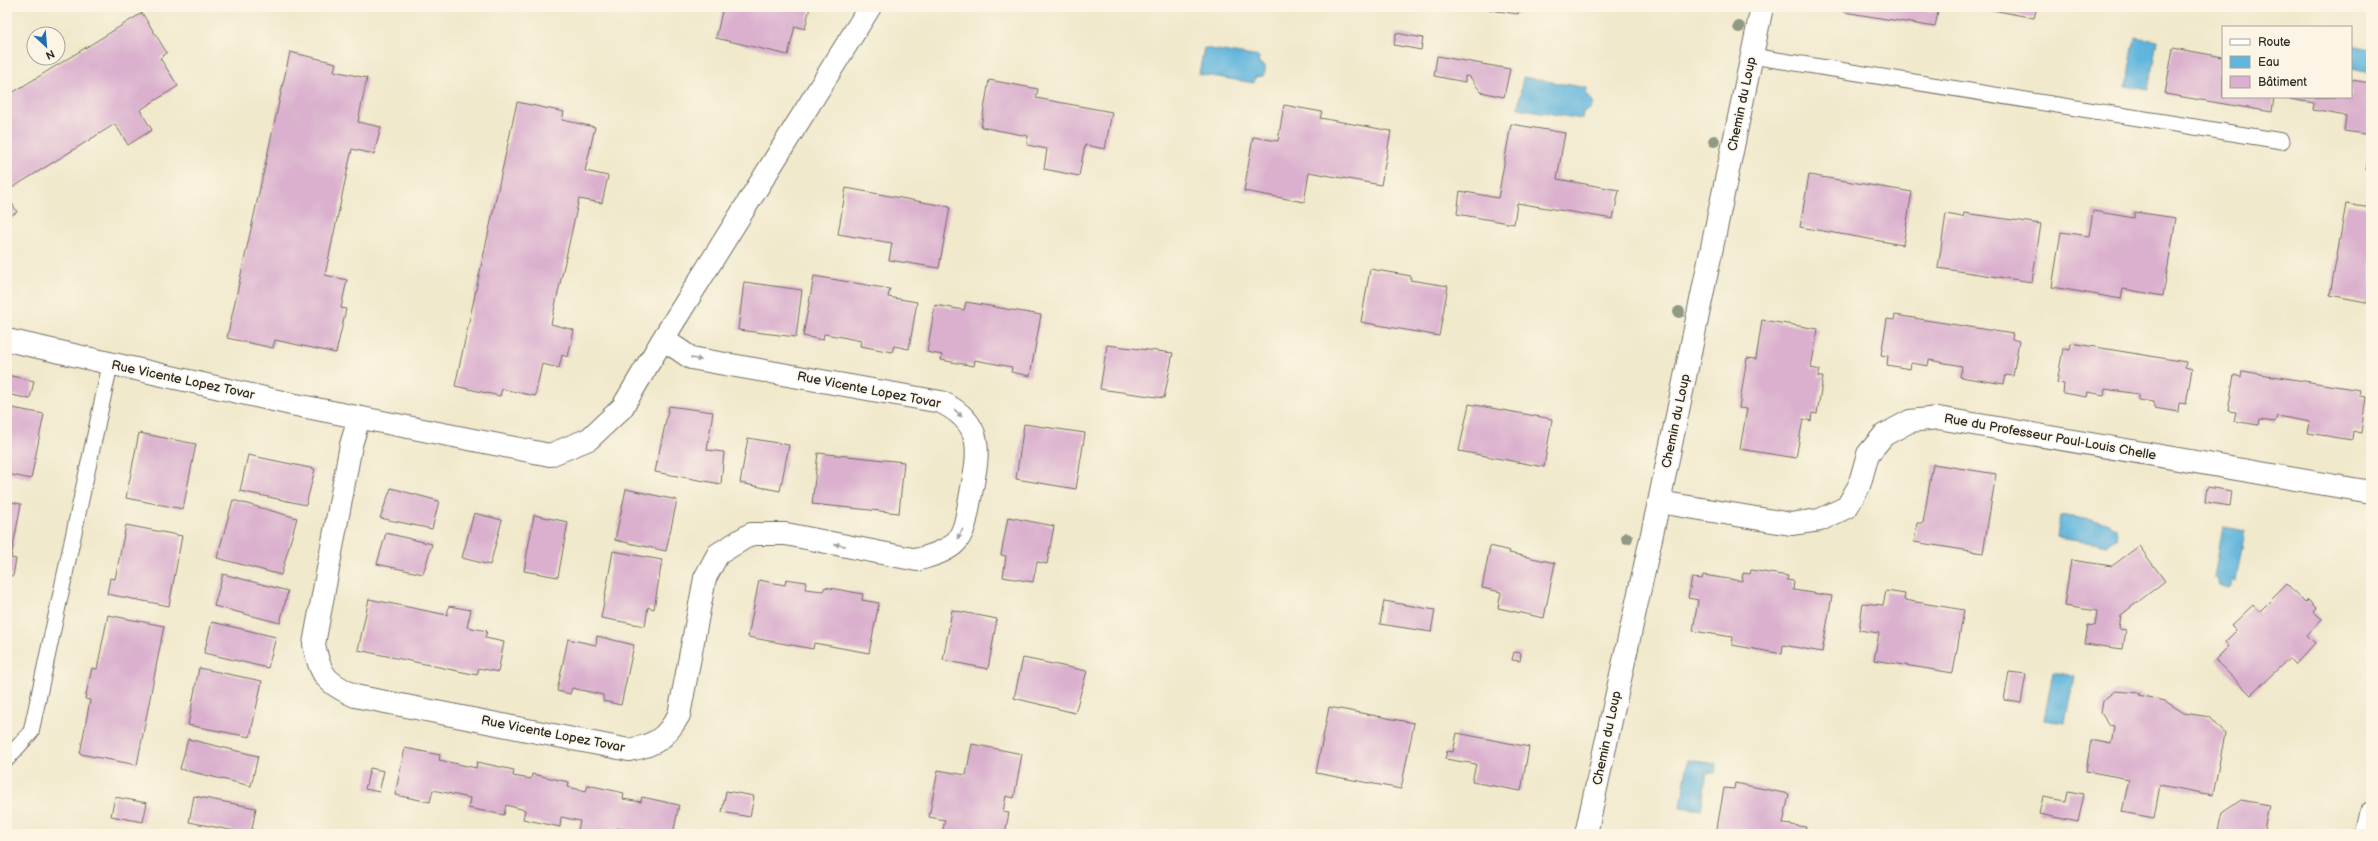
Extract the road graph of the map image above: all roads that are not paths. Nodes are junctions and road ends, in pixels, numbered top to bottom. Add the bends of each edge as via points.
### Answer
1 (870, 7) edge
2 (1762, 7) edge
3 (1752, 56) junction
4 (2282, 141) dead end
5 (663, 339) junction
6 (7, 340) edge
7 (110, 364) junction
8 (359, 418) junction
9 (2371, 492) edge
10 (1659, 502) junction
11 (7, 759) edge
12 (2371, 813) edge
13 (1586, 834) edge
14 (2367, 834) edge

1 - 5 street, Rue Vicente Lopez Tovar
2 - 3 street, Chemin du Loup
3 - 4 lane
3 - 10 street, Chemin du Loup
5 - 8 street, Rue Vicente Lopez Tovar via 622,408 588,439 550,455
5 -> 8 street, Rue Vicente Lopez Tovar via 692,358 941,402 957,410 972,428 978,451 965,526 956,542 934,555 917,560 786,534 751,534 718,554 705,578 679,716 668,734 647,747 629,750 598,744 355,696 332,685 318,665 314,644 351,445
6 - 7 street, Rue Vicente Lopez Tovar
7 - 8 street, Rue Vicente Lopez Tovar
7 - 11 lane via 31,732
9 - 10 street, Rue du Professeur Paul-Louis Chelle via 1938,418 1910,421 1884,435 1868,454 1859,486 1846,507 1820,520 1792,524
10 - 13 street, Chemin du Loup
12 - 14 street

